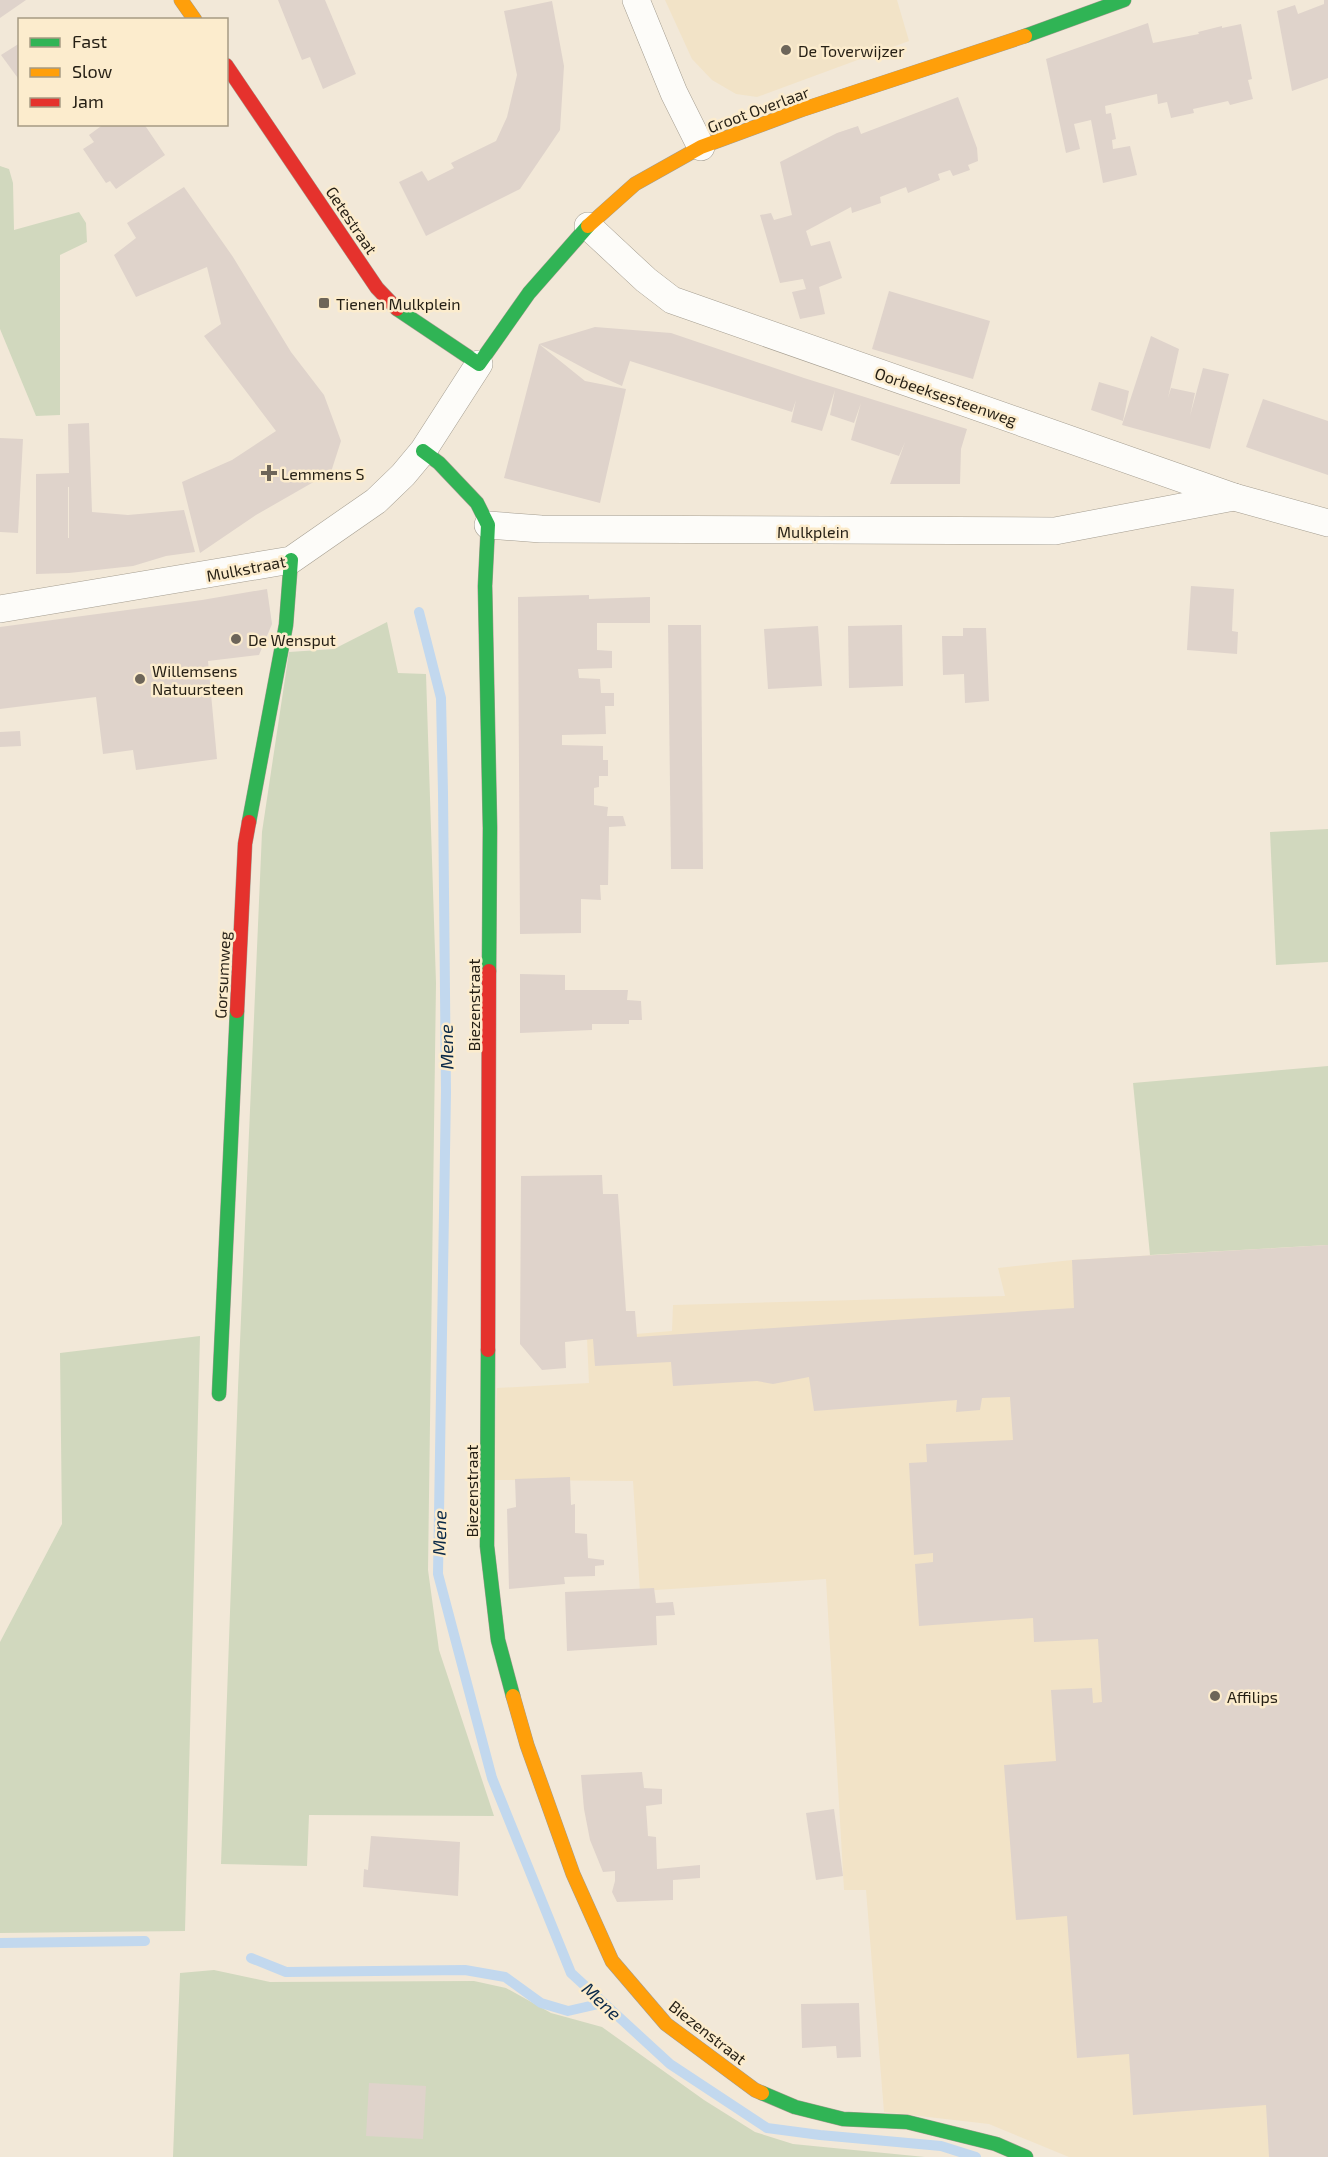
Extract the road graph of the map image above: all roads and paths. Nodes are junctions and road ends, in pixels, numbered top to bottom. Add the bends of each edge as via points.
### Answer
1 (181, 0) edge
2 (636, 0) edge
3 (1124, 0) edge
4 (194, 18) edge
5 (228, 68) edge
6 (701, 147) junction
7 (588, 226) junction
8 (479, 364) junction
9 (423, 451) junction
10 (1233, 497) junction
11 (1328, 523) edge
12 (488, 525) junction
13 (291, 561) junction
14 (0, 609) edge
15 (219, 1394) dead end
16 (1026, 2157) edge

1 - 4 street
2 - 6 street
3 - 6 street, Groot Overlaar
5 - 8 street, Getestraat via 394,307
6 - 7 street, Groot Overlaar via 635,184
7 - 8 street, Groot Overlaar via 529,293
7 - 10 street, Oorbeeksesteenweg via 672,300
8 - 9 street, Mulkstraat
9 - 12 street via 477,503
9 - 13 street, Mulkstraat via 376,501
10 - 11 street, Oorbeeksesteenweg
10 - 12 street, Mulkplein via 1055,531 541,530
12 - 16 street, Biezenstraat via 487,1546 498,1640 527,1745 573,1874 612,1961 666,2024 755,2090 795,2107 843,2119 907,2122 996,2144
13 - 14 street, Mulkstraat
13 - 15 street, Gorsumweg via 286,625 245,844

